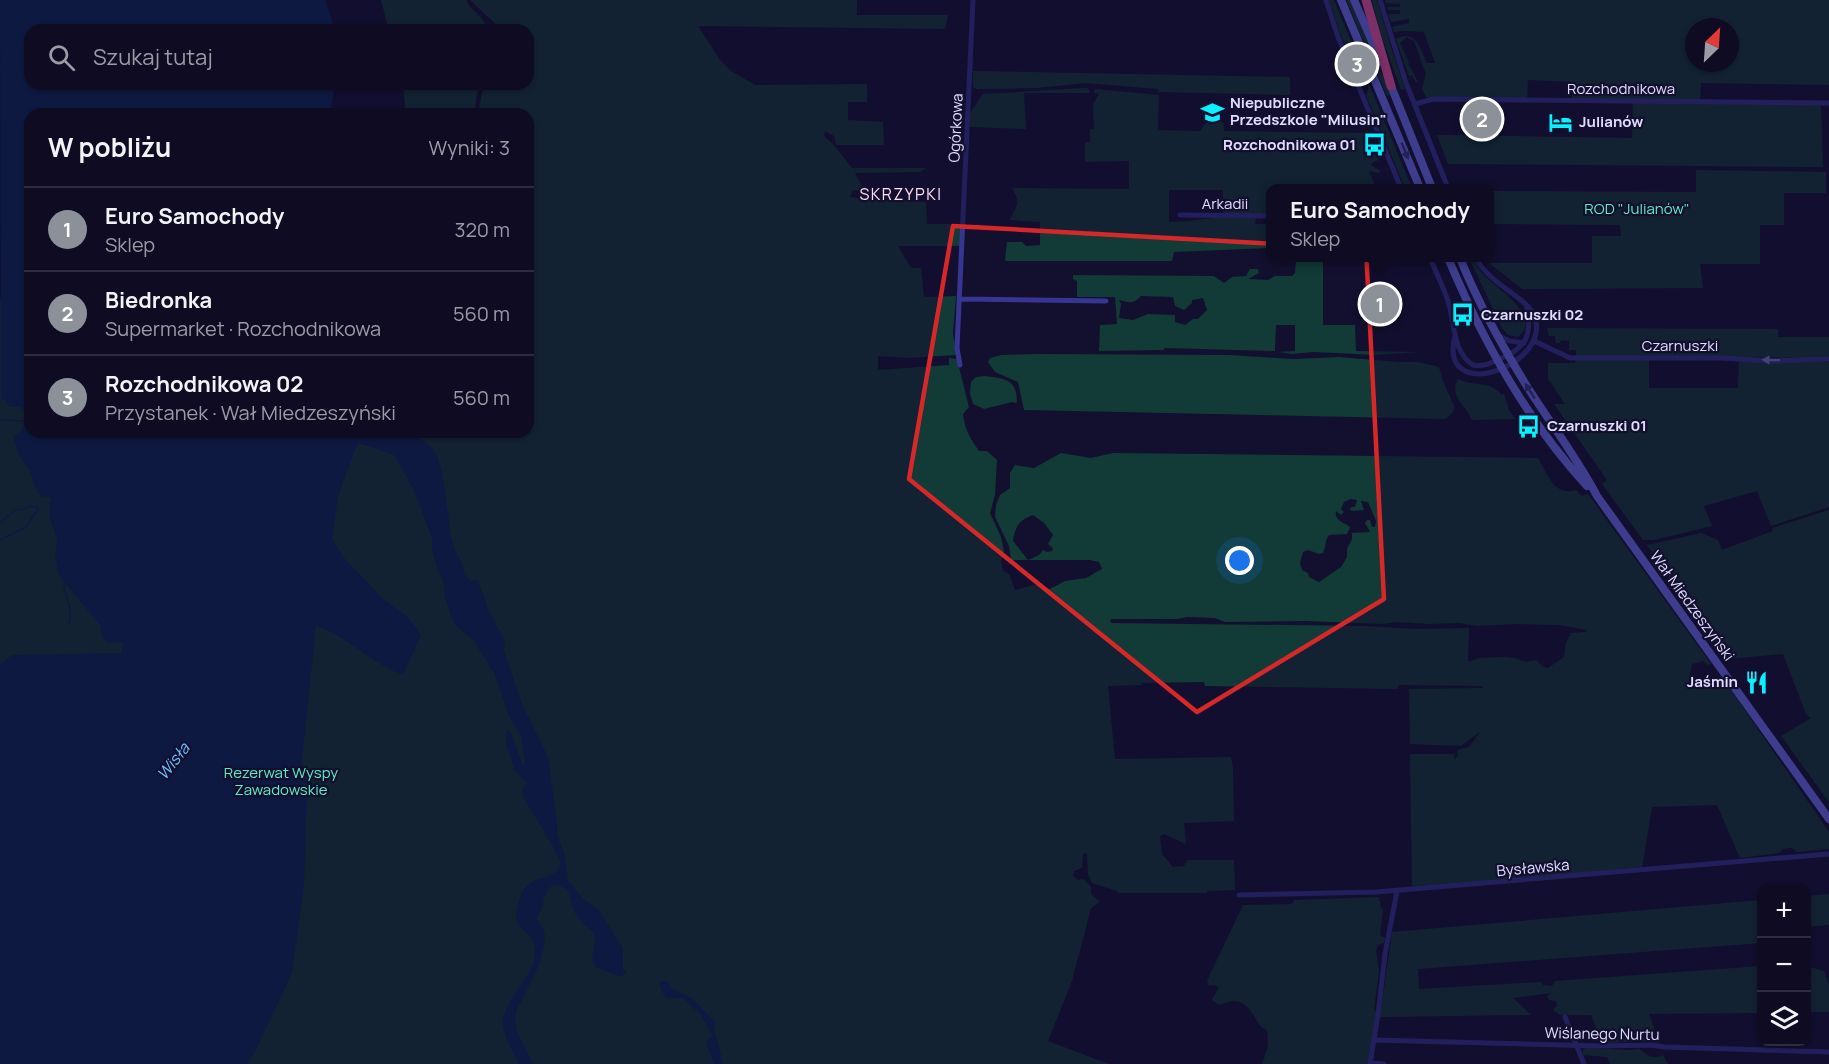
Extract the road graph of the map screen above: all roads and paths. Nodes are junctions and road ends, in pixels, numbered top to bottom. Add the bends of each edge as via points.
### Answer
1 (973, 0) edge
2 (1326, 0) edge
3 (1341, 0) edge
4 (1354, 0) edge
5 (1366, 0) edge
6 (1380, 0) edge
7 (1391, 86) junction
8 (1415, 104) junction
9 (1829, 104) edge
10 (1399, 184) edge
11 (1418, 184) edge
12 (1430, 184) edge
13 (1446, 184) edge
14 (1180, 215) dead end
15 (1266, 216) edge
16 (1432, 262) edge
17 (1450, 262) edge
18 (1462, 262) edge
19 (1479, 262) edge
20 (959, 299) junction
21 (1106, 300) dead end
22 (1527, 307) junction
23 (1496, 334) junction
24 (1455, 336) junction
25 (1534, 340) junction
26 (1524, 343) junction
27 (1510, 359) junction
28 (1829, 359) edge
29 (1501, 364) junction
30 (960, 365) dead end
31 (1597, 496) junction
32 (1829, 819) edge
33 (1829, 854) edge
34 (1397, 891) junction
35 (1239, 895) dead end
36 (1565, 1017) dead end
37 (1374, 1040) junction
38 (1576, 1045) junction
39 (1829, 1052) edge
40 (1370, 1063) edge
41 (1384, 1064) edge
42 (1584, 1064) edge

1 - 20 street, Ogórkowa
2 - 10 street
3 -> 11 main road
4 - 7 main road
5 - 7 highway
6 - 8 street
7 - 12 main road
8 - 9 street, Rozchodnikowa via 1433,99
8 - 13 street
14 - 15 street, Arkadii
16 - 24 street via 1448,300
17 - 29 main road, Wał Miedzeszyński
18 - 23 main road, Wał Miedzeszyński
19 - 22 street via 1489,277
20 - 21 street
20 - 30 street, Ogórkowa
22 - 25 street via 1535,319
22 - 26 street via 1530,328
23 - 26 street
23 - 27 main road, Wał Miedzeszyński
24 - 29 street via 1464,357 1473,365
24 - 29 street via 1453,354 1466,371 1483,375
25 - 27 street via 1524,354
28 -> 25 street, Czarnuszki via 1570,358
26 - 27 street
27 - 29 street
31 -> 27 main road, Wał Miedzeszyński
29 - 31 main road, Wał Miedzeszyński via 1554,445
31 - 32 main road, Wał Miedzeszyński
33 - 34 street, Bysławska
34 - 35 street, Bysławska
34 - 37 street
36 - 38 street
37 - 38 street, Wiślanego Nurtu
37 - 40 street
38 - 39 street, Wiślanego Nurtu
38 - 42 street
40 - 41 street

